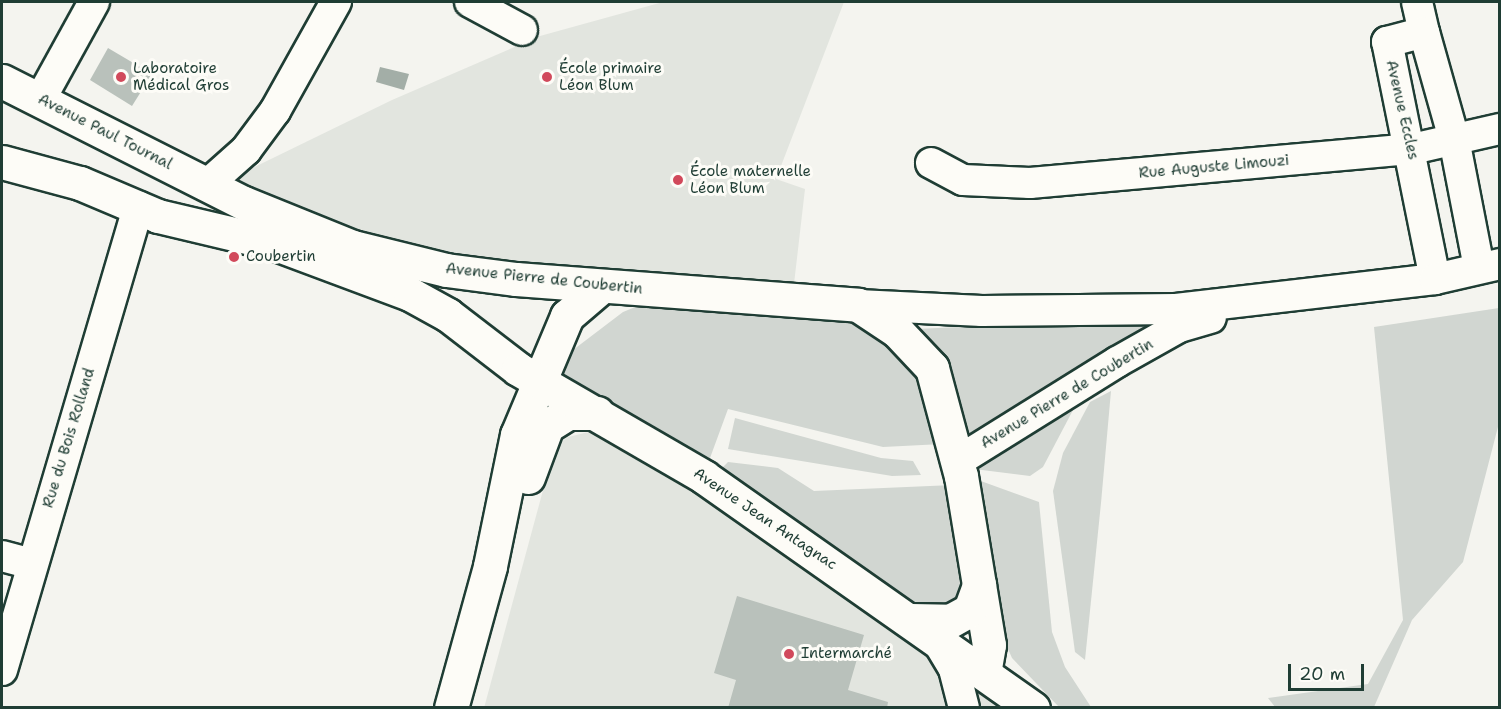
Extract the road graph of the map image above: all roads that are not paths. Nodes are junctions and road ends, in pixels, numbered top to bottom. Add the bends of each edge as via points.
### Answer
1 (94, 2) edge
2 (336, 2) edge
3 (470, 2) edge
4 (1417, 2) edge
5 (522, 30) dead end
6 (1424, 32) junction
7 (2, 81) edge
8 (41, 98) junction
9 (1500, 129) edge
10 (1454, 139) junction
11 (1412, 149) junction
12 (2, 162) edge
13 (931, 163) dead end
14 (209, 183) junction
15 (138, 207) junction
16 (1489, 266) edge
17 (1435, 279) junction
18 (601, 287) junction
19 (1295, 294) junction
20 (858, 305) junction
21 (536, 383) junction
22 (597, 413) junction
23 (958, 461) junction
24 (2, 556) edge
25 (32, 564) junction
26 (490, 566) junction
27 (980, 585) junction
28 (923, 629) junction
29 (2, 669) edge
30 (984, 672) junction
31 (451, 708) edge
32 (964, 708) edge
33 (972, 708) edge
34 (1033, 708) edge

1 - 8 street
2 - 14 street via 275,111 246,150
3 - 5 street
4 - 6 street
6 - 10 street
6 - 11 street, Avenue Eccles via 1387,42
7 - 8 main road, Avenue Paul Tournal
8 - 14 main road, Avenue Paul Tournal
9 - 10 street, Rue Auguste Limouzi
10 - 11 street, Rue Auguste Limouzi
10 - 16 street
11 - 13 street, Rue Auguste Limouzi via 1030,183 963,180
11 - 17 street, Avenue Eccles
12 - 15 main road, Avenue Jean Antagnac
14 - 18 main road, Avenue Pierre de Coubertin via 353,246 446,270
15 - 21 main road, Avenue Jean Antagnac via 276,244 410,294 453,319
15 - 25 street, Rue du Bois Rolland
16 - 17 street, Avenue Pierre de Coubertin
17 - 19 street, Avenue Pierre de Coubertin
18 - 20 main road, Avenue Pierre de Coubertin
18 - 21 main road via 567,316
19 - 20 street, Avenue Pierre de Coubertin via 1176,309 982,311
19 - 23 street, Avenue Pierre de Coubertin via 1179,327
20 - 23 main road, Avenue Pierre de Coubertin via 897,331 932,368
21 - 22 main road, Avenue Jean Antagnac
21 - 26 main road via 517,435
22 - 26 main road via 568,413 547,426 516,519
22 - 28 main road, Avenue Jean Antagnac via 704,477
23 - 27 main road
24 - 25 street
25 - 29 street, Rue du Bois Rolland
26 - 31 main road
27 - 28 main road via 970,610
27 - 30 main road via 990,645
28 - 30 main road, Avenue Jean Antagnac
28 - 32 street via 954,669
30 - 33 street
30 - 34 main road, Avenue Jean Antagnac

